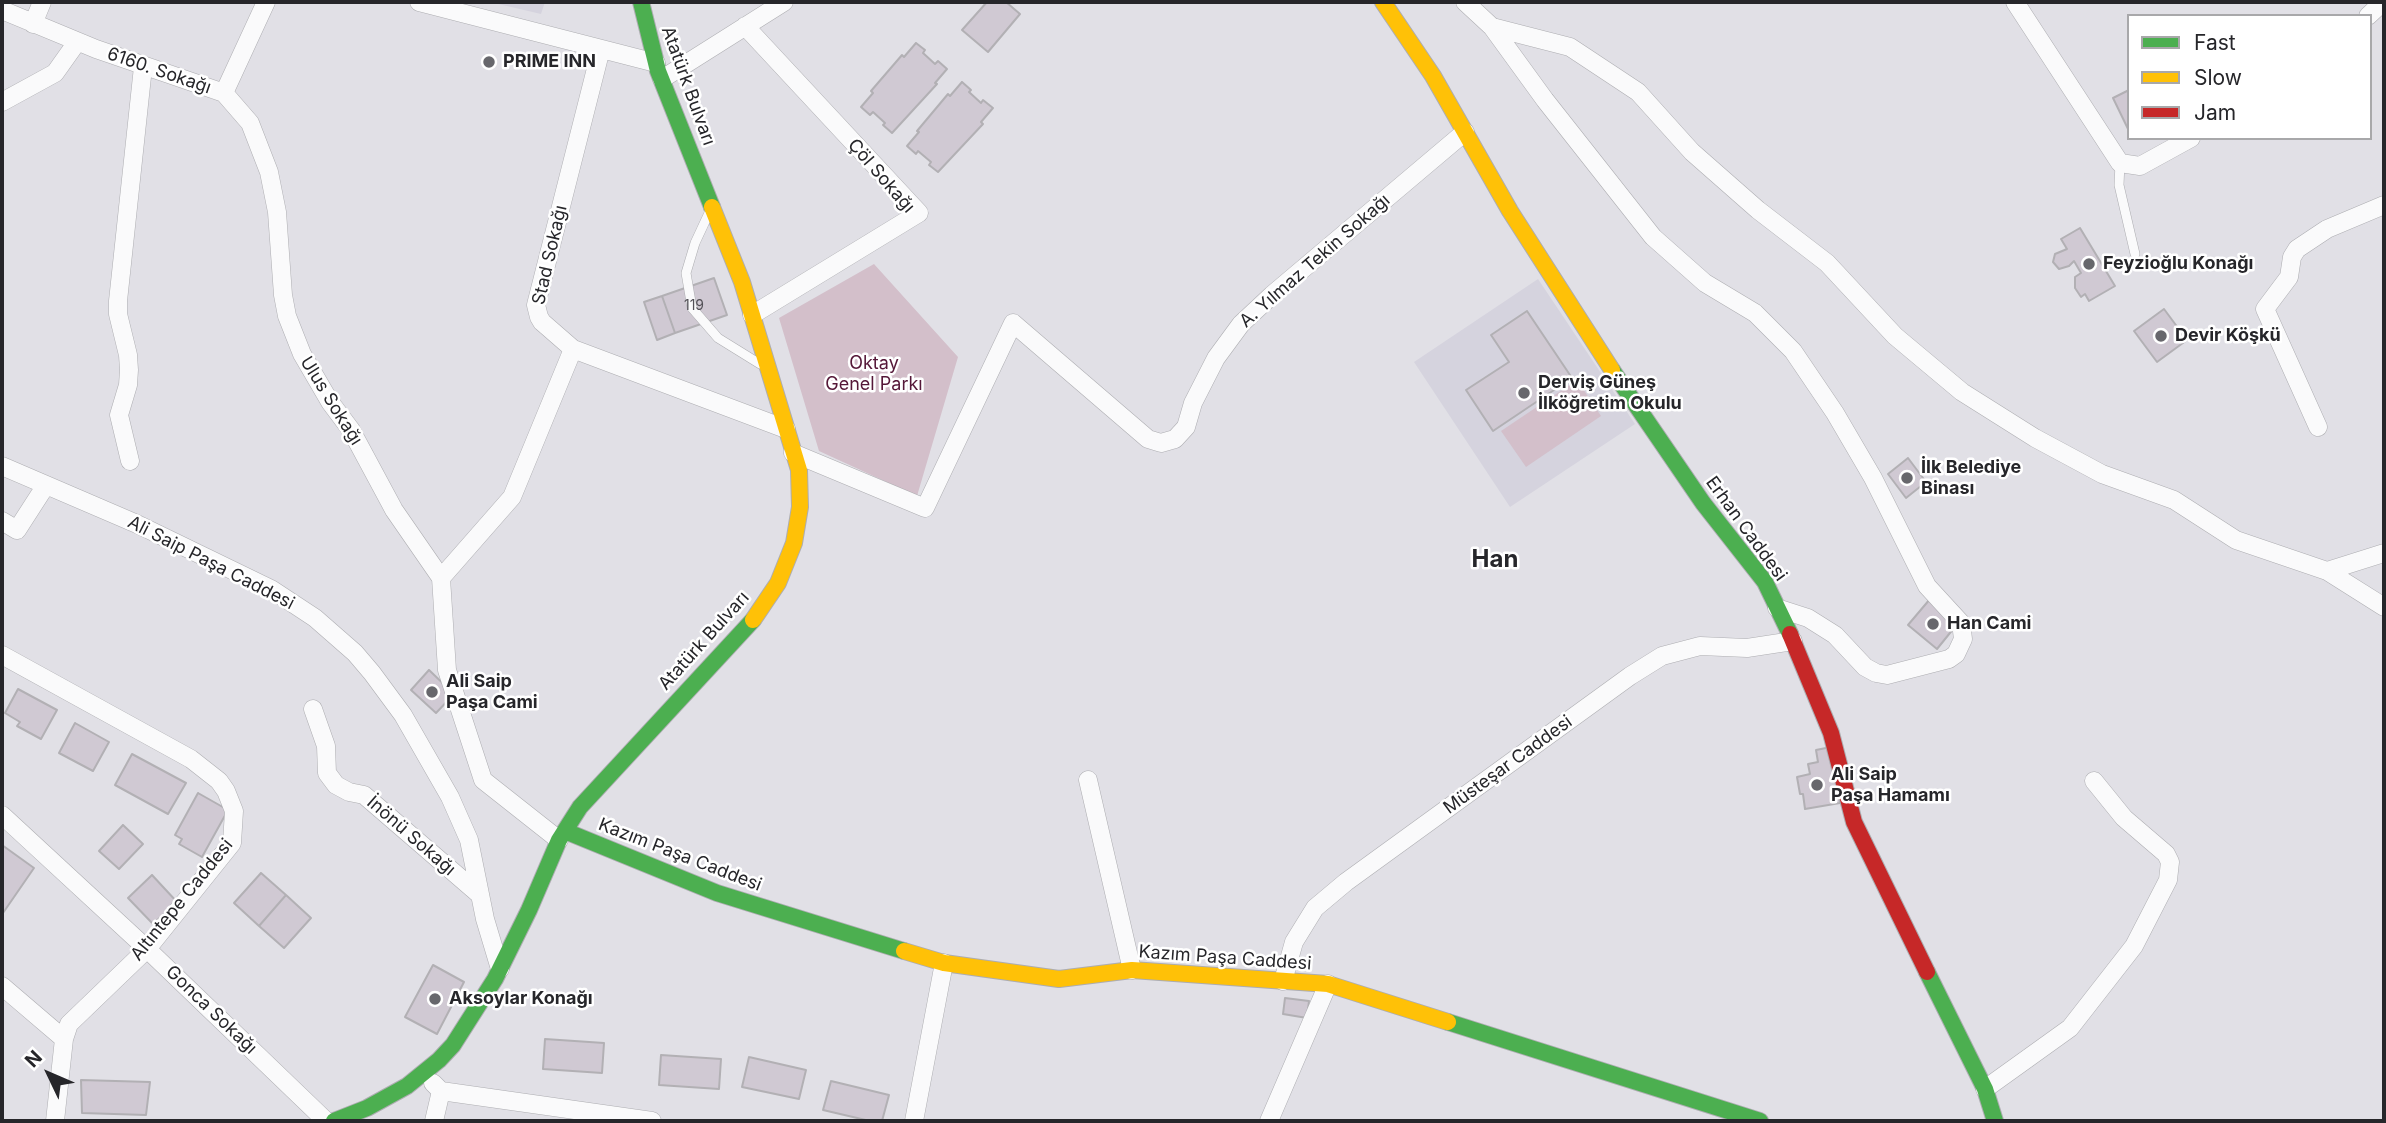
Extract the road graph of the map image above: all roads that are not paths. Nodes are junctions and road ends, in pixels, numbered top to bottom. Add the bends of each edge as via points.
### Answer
1 (42, 2) edge
2 (266, 2) edge
3 (419, 2) edge
4 (641, 2) edge
5 (784, 2) edge
6 (1383, 2) edge
7 (1465, 2) edge
8 (2015, 2) edge
9 (2, 9) edge
10 (33, 24) junction
11 (746, 26) junction
12 (1492, 27) junction
13 (77, 42) junction
14 (600, 49) junction
15 (144, 67) junction
16 (659, 71) junction
17 (224, 93) junction
18 (2, 102) edge
19 (1465, 132) junction
20 (2187, 140) edge
21 (2120, 163) junction
22 (2384, 205) edge
23 (713, 206) junction
24 (2135, 254) dead end
25 (752, 315) junction
26 (573, 349) junction
27 (768, 369) junction
28 (2318, 427) dead end
29 (786, 429) junction
30 (793, 453) junction
31 (130, 461) dead end
32 (2, 466) edge
33 (46, 485) junction
34 (2, 521) edge
35 (2384, 553) edge
36 (2328, 571) junction
37 (441, 578) junction
38 (2384, 607) edge
39 (1777, 608) junction
40 (1793, 640) junction
41 (2, 655) edge
42 (313, 709) dead end
43 (1087, 780) dead end
44 (2094, 782) dead end
45 (2, 815) edge
46 (562, 835) junction
47 (480, 895) junction
48 (147, 948) junction
49 (944, 963) junction
50 (500, 969) junction
51 (1132, 970) junction
52 (1283, 981) junction
53 (1328, 984) junction
54 (2, 986) edge
55 (64, 1039) junction
56 (424, 1074) junction
57 (1985, 1089) junction
58 (441, 1091) junction
59 (1275, 1120) edge
60 (55, 1121) edge
61 (326, 1121) edge
62 (334, 1121) edge
63 (434, 1121) edge
64 (652, 1121) edge
65 (914, 1121) edge
66 (1760, 1121) edge
67 (1995, 1121) edge

1 - 10 street
2 - 17 street, 6160. Sokağı
3 - 14 street
4 - 16 street, Atatürk Bulvarı
5 - 11 street
6 - 19 street, Erhan Caddesi
7 - 12 street
8 - 21 street
9 - 10 street, 6160. Sokağı
10 - 13 street, 6160. Sokağı
11 - 16 street
11 - 25 street, Çöl Sokağı via 919,213
12 - 36 street via 1570,47 1638,92 1692,152 1827,263 1895,337 1962,391 2035,438 2102,474 2174,500 2236,540
12 - 39 street via 1653,237 1705,282 1755,313 1793,352 1835,413 1927,586 1961,622 1963,639 1950,659 1887,675 1875,673 1835,635 1808,618
13 - 15 street, 6160. Sokağı
13 - 18 street via 55,73
14 - 16 street
14 - 26 street, Stad Sokağı via 536,305 542,323
15 - 17 street, 6160. Sokağı
15 - 31 street via 118,301 129,370 119,415
16 - 23 street, Atatürk Bulvarı
17 - 37 street, Ulus Sokağı via 250,123 270,172 283,295 302,355 351,430 394,510
19 - 30 street, A. Yılmaz Tekin Sokağı via 1241,324 1216,358 1186,427 1175,439 1161,443 1148,439 1013,323 925,508
19 - 39 street, Erhan Caddesi via 1612,371 1703,503 1765,582
20 - 21 street via 2140,166
21 - 24 lane via 2119,185
22 - 28 street via 2327,229 2297,249 2290,276 2265,309
23 - 25 street, Atatürk Bulvarı
23 - 27 lane via 686,273 692,308 718,338
25 - 27 street, Atatürk Bulvarı
26 - 29 street, Stad Sokağı
26 - 37 street via 512,497
27 - 29 street, Atatürk Bulvarı
29 - 30 street, Atatürk Bulvarı
30 - 46 street, Atatürk Bulvarı via 799,470 800,507 794,542 778,583 733,644 592,791
32 - 33 street, Ali Saip Paşa Caddesi
33 - 34 street via 17,530
33 - 47 street, Ali Saip Paşa Caddesi via 271,589 336,635 380,683 428,755 469,840
35 - 36 street
36 - 38 street
37 - 46 street via 447,670 483,780
39 - 40 street, Erhan Caddesi
40 - 52 street, Müsteşar Caddesi via 1747,648 1700,646 1662,656 1630,676 1315,908 1294,942
40 - 57 street, Erhan Caddesi via 1831,733 1854,822
41 - 48 street, Altıntepe Caddesi via 191,759 226,791 234,811 232,843
42 - 47 street, İnönü Sokağı via 326,746 327,773 336,785 364,795
43 - 51 street
44 - 57 street via 2124,818 2166,854 2168,880 2134,946 2070,1028
45 - 48 street, Gonca Sokağı
46 - 49 street, Kazım Paşa Caddesi via 717,893
46 - 50 street, Atatürk Bulvarı
47 - 50 street, Ali Saip Paşa Caddesi
48 - 55 street, Altıntepe Caddesi via 69,1024
48 - 61 street, Gonca Sokağı
49 - 51 street, Kazım Paşa Caddesi via 1059,979
49 - 65 street
50 - 56 street, Atatürk Bulvarı via 464,1029
51 - 52 street, Kazım Paşa Caddesi
52 - 53 street, Kazım Paşa Caddesi
53 - 59 street
53 - 66 street, Kazım Paşa Caddesi
54 - 55 street
55 - 60 street, Altıntepe Caddesi
56 - 58 street
56 - 62 street, Atatürk Bulvarı via 389,1097
57 - 67 street, Erhan Caddesi
58 - 63 street
58 - 64 street

